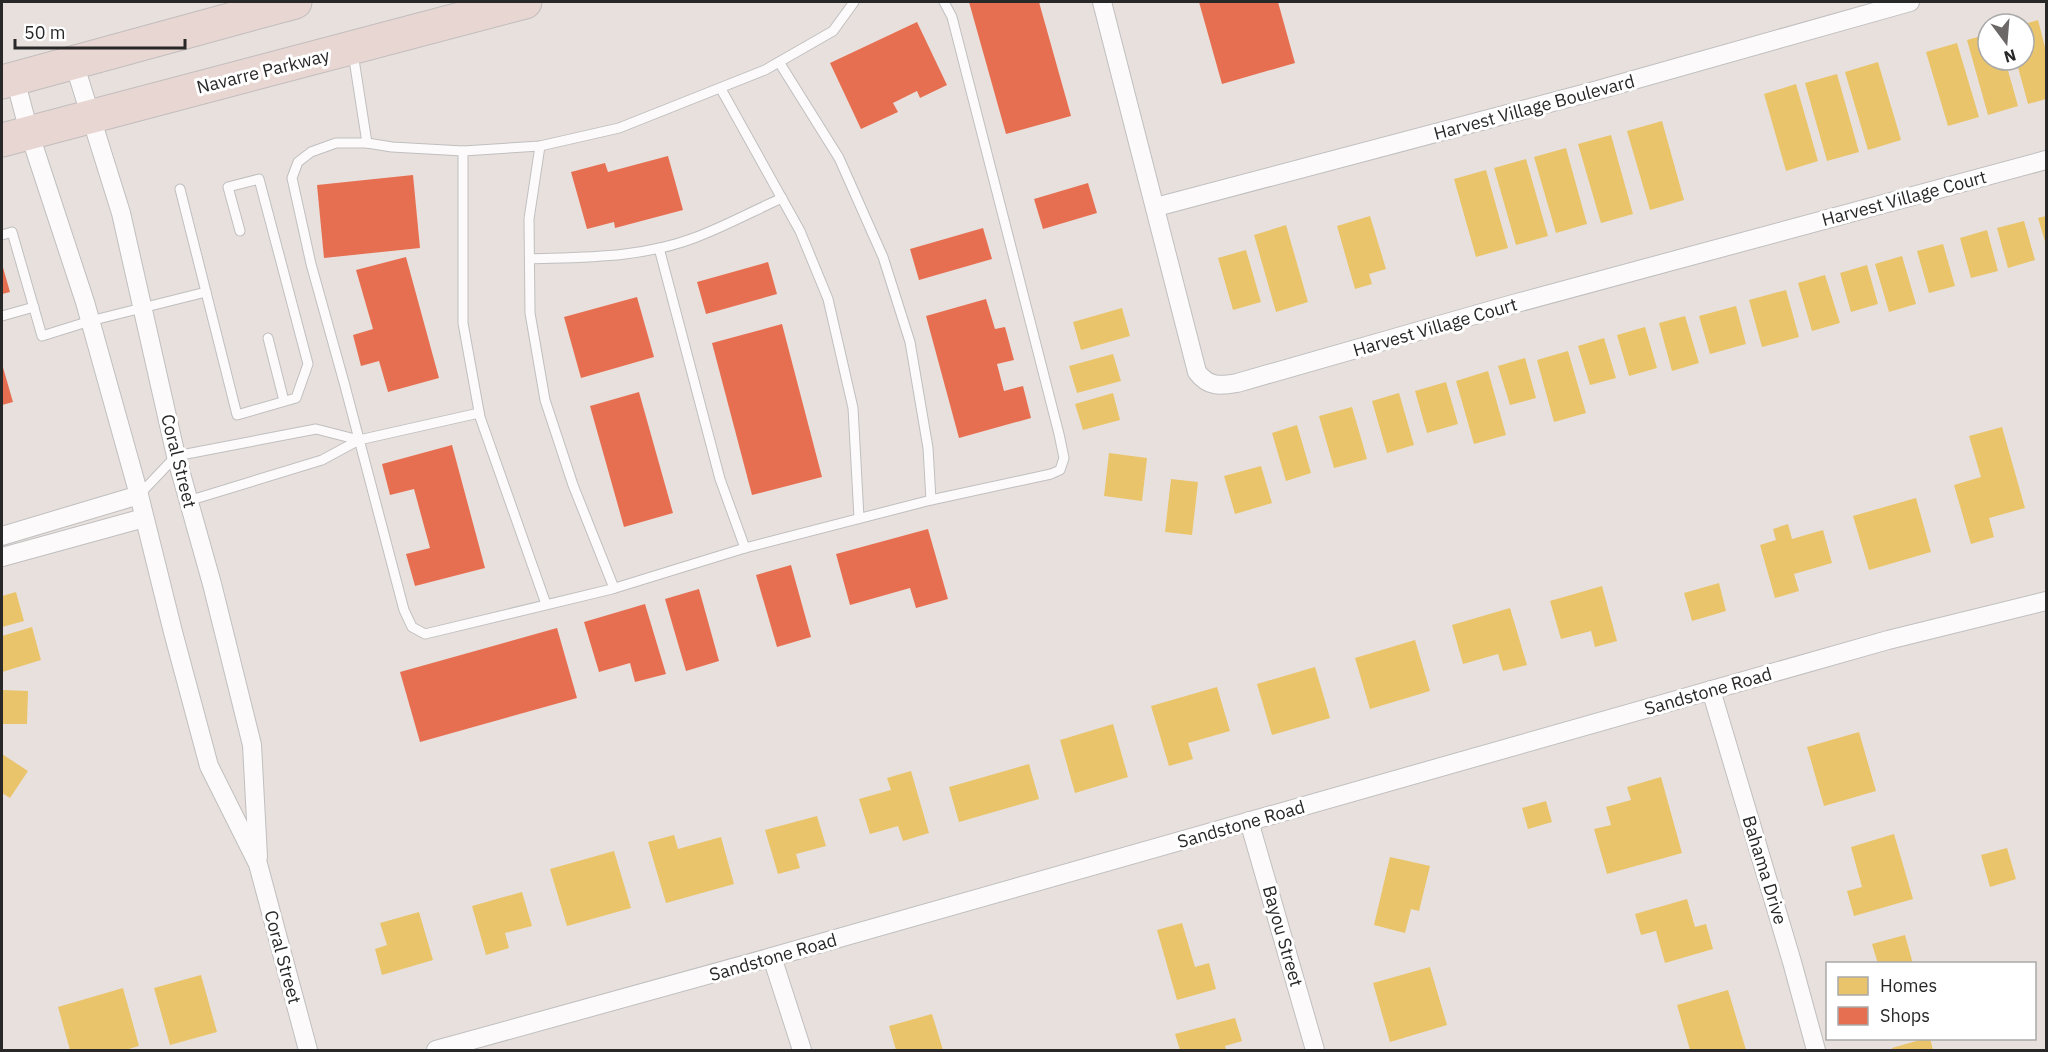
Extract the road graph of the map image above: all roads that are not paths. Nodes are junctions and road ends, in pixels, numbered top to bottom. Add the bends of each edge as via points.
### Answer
1 (295, 2) edge
2 (525, 2) edge
3 (854, 2) edge
4 (945, 2) edge
5 (1102, 2) edge
6 (1910, 2) edge
7 (352, 48) junction
8 (779, 62) junction
9 (74, 63) junction
10 (8, 81) edge
11 (721, 89) junction
12 (92, 115) junction
13 (15, 136) edge
14 (367, 143) junction
15 (540, 146) junction
16 (463, 151) junction
17 (2046, 160) edge
18 (180, 189) dead end
19 (782, 198) junction
20 (1156, 207) junction
21 (240, 231) dead end
22 (2, 235) edge
23 (659, 248) junction
24 (530, 259) junction
25 (206, 292) junction
26 (34, 307) junction
27 (142, 307) junction
28 (2, 316) edge
29 (90, 321) junction
30 (268, 338) dead end
31 (284, 401) junction
32 (479, 413) junction
33 (359, 440) junction
34 (176, 456) junction
35 (139, 495) junction
36 (932, 500) junction
37 (188, 501) junction
38 (144, 518) junction
39 (859, 518) junction
40 (2, 536) edge
41 (745, 548) junction
42 (2, 557) edge
43 (615, 588) junction
44 (2046, 602) edge
45 (546, 604) junction
46 (1711, 690) junction
47 (1250, 821) junction
48 (258, 864) junction
49 (772, 957) junction
50 (308, 1050) edge
51 (436, 1050) edge
52 (802, 1050) edge
53 (1315, 1050) edge
54 (1816, 1050) edge

1 - 9 highway
2 - 7 highway, Navarre Parkway
3 - 8 lane via 833,31
4 - 36 lane via 1064,458 1060,470 1051,474
5 - 20 street, Harvest Village Court
6 - 20 street, Harvest Village Boulevard via 1598,90
7 - 12 highway, Navarre Parkway
7 - 14 lane
8 - 11 lane
8 - 36 lane via 839,158 882,257 910,342 928,448
9 - 10 highway
9 - 12 street, Coral Street
10 - 13 street, Coral Street
11 - 15 lane via 619,128
11 - 19 lane
12 - 13 highway, Navarre Parkway
12 - 27 street, Coral Street
13 - 29 street, Coral Street
14 - 16 lane
14 - 33 lane via 336,143 311,152 298,162 292,177 311,264
15 - 16 lane
15 - 24 lane via 529,219
16 - 32 lane via 463,323
17 - 20 street, Harvest Village Court via 1224,386 1203,381 1197,372
18 - 25 lane
19 - 23 lane via 693,238
19 - 39 lane via 828,299 853,408
21 - 31 lane via 228,187 259,179 308,364 296,398
22 - 26 lane via 12,232
23 - 24 lane via 599,257
23 - 41 lane via 720,479
24 - 43 lane via 530,313 545,400 573,485
25 - 27 lane
25 - 31 lane via 237,415
26 - 28 lane
26 - 29 lane via 42,336
27 - 29 lane
27 - 34 street, Coral Street
29 - 35 street, Coral Street
30 - 31 lane
32 - 33 lane
32 - 45 lane
33 - 34 lane via 316,429
33 - 37 lane via 322,460
33 - 45 lane via 404,610 412,627 425,634
34 - 35 lane
34 - 37 street, Coral Street
35 - 38 street, Coral Street
35 - 40 street
36 - 39 lane
37 - 48 street, Coral Street via 252,745
38 - 42 street
38 - 48 street, Coral Street via 209,766
39 - 41 lane
41 - 43 lane
43 - 45 lane
44 - 46 street, Sandstone Road via 1888,640
46 - 47 street, Sandstone Road
46 - 54 street, Bahama Drive
47 - 49 street, Sandstone Road
47 - 53 street, Bayou Street
48 - 50 street, Coral Street
49 - 51 street, Sandstone Road
49 - 52 street

